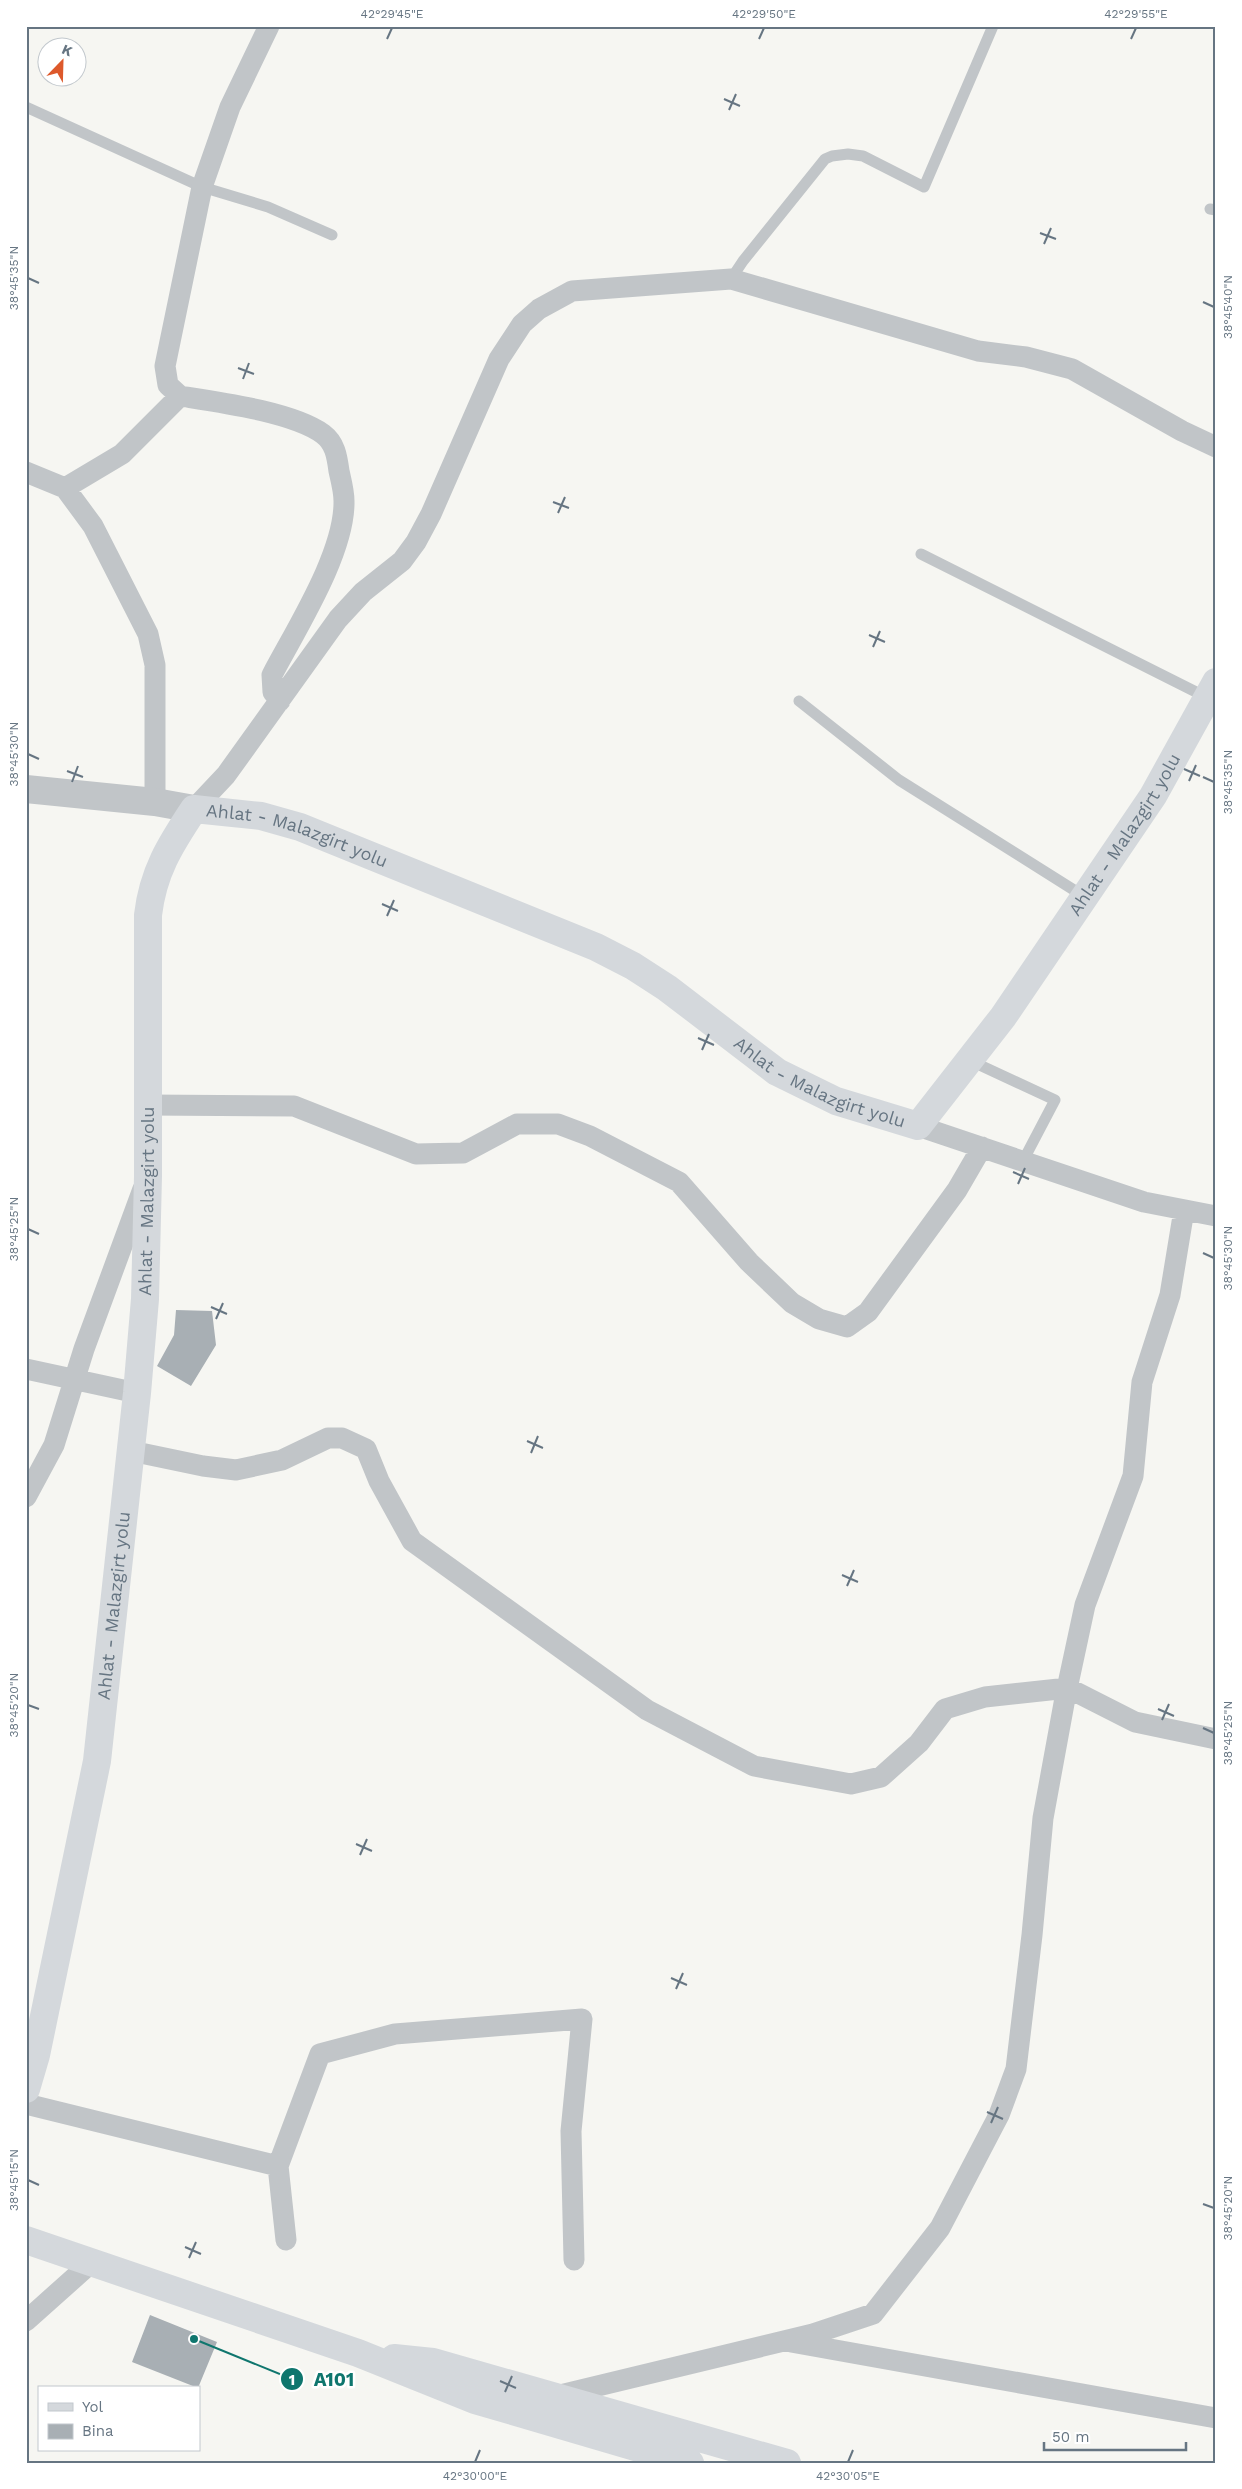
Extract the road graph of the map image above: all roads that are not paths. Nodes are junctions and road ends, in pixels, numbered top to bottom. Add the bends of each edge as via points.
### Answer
1 (269, 26) edge
2 (993, 26) edge
3 (26, 107) edge
4 (202, 187) junction
5 (332, 235) dead end
6 (731, 279) junction
7 (180, 396) junction
8 (1216, 447) edge
9 (26, 472) edge
10 (65, 488) junction
11 (921, 554) dead end
12 (1213, 695) edge
13 (280, 701) junction
14 (799, 701) dead end
15 (26, 789) edge
16 (155, 802) junction
17 (194, 809) junction
18 (1085, 897) junction
19 (971, 1061) junction
20 (147, 1105) junction
21 (918, 1126) junction
22 (982, 1147) junction
23 (1023, 1161) junction
24 (148, 1176) junction
25 (1184, 1210) junction
26 (1216, 1216) edge
27 (26, 1369) edge
28 (74, 1381) junction
29 (137, 1393) junction
30 (131, 1451) junction
31 (26, 1497) edge
32 (1068, 1688) junction
33 (1216, 1738) edge
34 (26, 2089) edge
35 (26, 2104) edge
36 (278, 2166) junction
37 (26, 2240) edge
38 (286, 2240) dead end
39 (574, 2260) dead end
40 (92, 2262) junction
41 (26, 2321) edge
42 (784, 2341) junction
43 (358, 2353) junction
44 (552, 2397) junction
45 (529, 2416) junction
46 (1216, 2418) edge
47 (690, 2463) edge
48 (787, 2463) edge

1 - 4 street via 230,107
2 - 6 lane via 924,187 863,156 848,154 826,159
3 - 4 lane
4 - 5 lane via 268,207
4 - 7 street via 165,366 168,385
6 - 8 street via 978,351 1034,359 1072,369
6 - 13 street via 572,291 539,309 522,324 499,359 432,514 416,542 402,561 363,592 338,619
7 - 10 street via 122,454
7 - 13 street via 237,405 314,428 324,435 336,452 344,500 342,523 319,584 272,675 273,692
9 - 10 street
10 - 16 street via 93,526 143,620 150,640 155,666
11 - 12 lane
12 - 18 main road, Ahlat - Malazgirt yolu via 1153,796
13 - 17 street via 226,775
14 - 18 lane via 899,780
15 - 16 street
16 - 17 street
17 - 20 main road, Ahlat - Malazgirt yolu via 160,864 151,892 148,915
17 - 21 main road, Ahlat - Malazgirt yolu via 261,816 300,827 596,947 667,988 777,1072 836,1100
18 - 19 main road, Ahlat - Malazgirt yolu
19 - 21 main road, Ahlat - Malazgirt yolu
19 - 23 lane via 1055,1100
20 - 22 street via 294,1106 416,1154 463,1153 517,1124 558,1124 590,1136 679,1182 749,1262 792,1302 819,1319 846,1327 868,1312 957,1190
20 - 24 main road, Ahlat - Malazgirt yolu
21 - 22 street
22 - 23 street
23 - 25 street via 1144,1202
24 - 28 street
24 - 29 main road, Ahlat - Malazgirt yolu via 145,1299
25 - 26 street
25 - 32 street via 1170,1295 1142,1382 1133,1476 1085,1605
27 - 28 street
28 - 29 street
28 - 31 street via 54,1445
29 - 30 main road, Ahlat - Malazgirt yolu
30 - 32 street via 236,1470 282,1460 328,1438 342,1438 366,1449 379,1481 412,1541 647,1710 754,1766 851,1784 881,1777 919,1743 945,1709 985,1696
30 - 34 main road, Ahlat - Malazgirt yolu via 97,1761 36,2055
32 - 33 street via 1135,1722
32 - 42 street via 1043,1818 1016,2068 999,2115 940,2228 873,2314
35 - 36 street
36 - 38 street
36 - 39 street via 320,2054 395,2034 582,2019 571,2131
37 - 40 main road
40 - 41 street
40 - 43 main road
42 - 44 street
42 - 46 street
43 - 44 main road via 433,2362
43 - 45 main road via 475,2400
44 - 45 street
44 - 48 main road
45 - 47 main road

